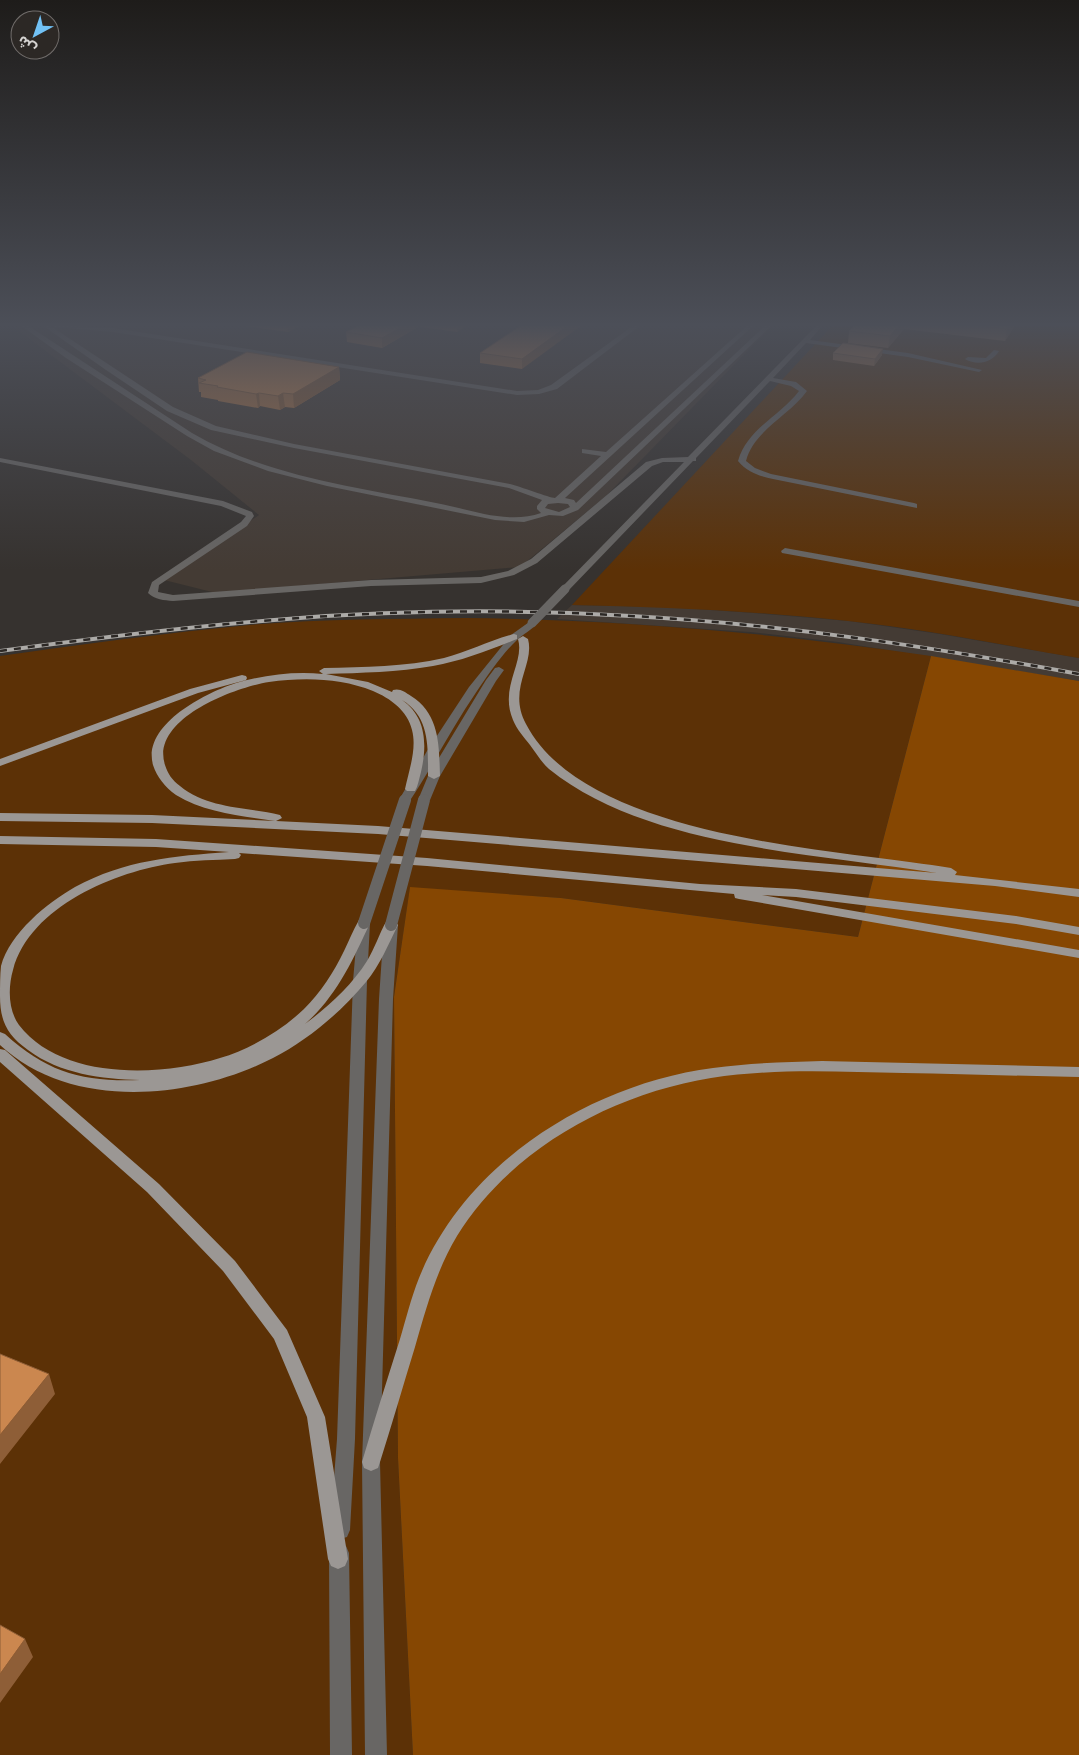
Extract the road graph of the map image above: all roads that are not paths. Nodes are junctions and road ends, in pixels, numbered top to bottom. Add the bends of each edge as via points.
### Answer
1 (147, 407) edge
2 (167, 407) edge
3 (660, 407) edge
4 (683, 407) edge
5 (743, 407) edge
6 (786, 407) edge
7 (585, 451) dead end
8 (607, 455) junction
9 (693, 459) junction
10 (0, 460) edge
11 (554, 500) junction
12 (914, 506) dead end
13 (575, 508) junction
14 (548, 513) junction
15 (785, 551) dead end
16 (1079, 604) edge
17 (524, 632) junction
18 (331, 671) junction
19 (433, 751) junction
20 (0, 763) edge
21 (434, 776) junction
22 (408, 794) junction
23 (0, 816) edge
24 (326, 826) junction
25 (0, 840) edge
26 (310, 854) junction
27 (995, 882) junction
28 (700, 888) junction
29 (1079, 893) edge
30 (364, 924) junction
31 (391, 925) junction
32 (1079, 930) edge
33 (1079, 954) edge
34 (360, 980) junction
35 (0, 1037) edge
36 (0, 1054) edge
37 (1079, 1072) edge
38 (371, 1462) junction
39 (338, 1559) junction
40 (341, 1755) edge
41 (376, 1755) edge

1 - 14 street via 217,449 322,482 512,519
2 - 11 street via 200,423 248,436 510,486
3 - 8 street
4 - 13 street
5 - 9 street
6 - 12 street via 746,449 742,461 746,465 773,477
7 - 8 street
8 - 11 street
9 - 10 street via 662,460 649,464 534,561 498,577 332,585 173,598 153,593 155,584 244,524 249,514 222,504
9 - 17 street, bridge
11 - 13 street via 571,502
11 - 14 street via 541,506
13 - 14 street via 565,513
15 - 16 street
17 - 18 main road via 465,655 433,663
17 - 19 street via 473,689
17 - 21 street via 491,680
17 - 27 main road via 524,647 513,690 514,710 521,727 542,757 557,771 603,799 682,827 744,842
18 - 19 main road via 385,685 418,706 429,720 434,735
18 - 20 main road via 283,672 223,682
19 - 21 main road
19 - 22 street
21 - 31 street, bridge via 424,800
22 - 24 main road via 419,740 416,723 395,698 349,680 311,677 251,682 205,700 184,713 160,741 156,755 161,772 175,789 198,801 227,810
22 - 30 street, bridge
23 - 24 main road
24 - 27 main road
25 - 26 main road via 156,843
26 - 28 main road
26 - 30 main road via 174,859 119,873 89,885 41,916 18,944 6,969 2,992 5,1012 30,1043 79,1068 118,1074 187,1072 214,1065 265,1044 297,1023 324,997 340,975
27 - 29 main road
28 - 32 main road via 823,895
28 - 33 main road
30 - 34 street
31 - 34 main road
31 - 38 street
34 - 35 main road via 323,1017 272,1054 218,1076 182,1082 150,1087 118,1086 64,1077 38,1067
34 - 39 street via 346,1439
36 - 39 main road via 153,1188 229,1266 281,1335 316,1417
37 - 38 main road via 822,1066 711,1073 659,1085 610,1102 563,1125 521,1154 483,1190 452,1231 427,1278
38 - 41 street
39 - 40 street

